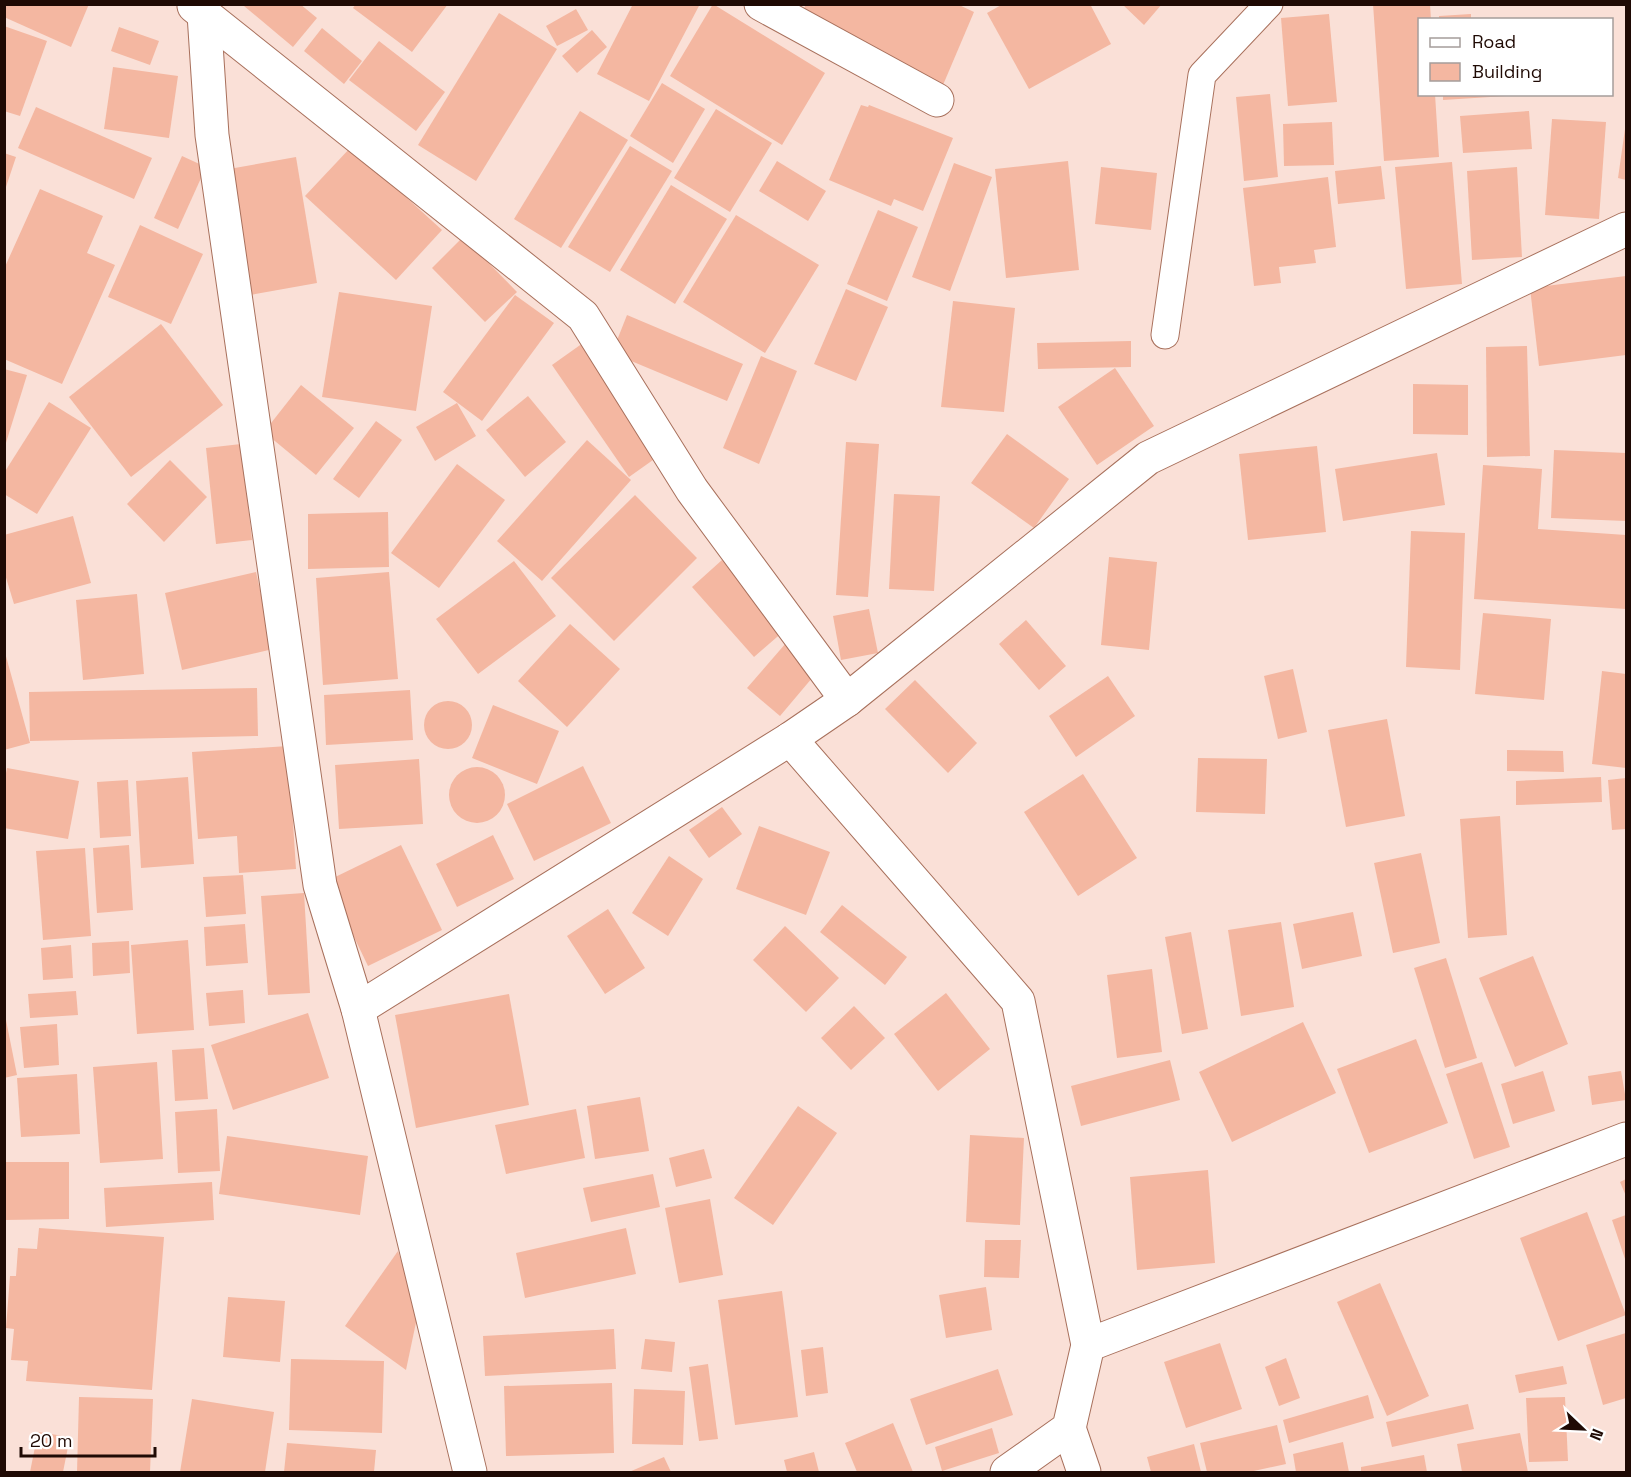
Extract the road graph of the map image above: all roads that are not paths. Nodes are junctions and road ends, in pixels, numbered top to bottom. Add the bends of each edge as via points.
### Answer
1 (761, 4) edge
2 (1269, 4) edge
3 (198, 9) edge
4 (937, 100) dead end
5 (1626, 229) edge
6 (1165, 334) dead end
7 (847, 700) junction
8 (790, 739) junction
9 (358, 1009) junction
10 (1626, 1138) edge
11 (1088, 1345) junction
12 (1069, 1428) junction
13 (470, 1473) edge
14 (1007, 1473) edge
15 (1084, 1473) edge

1 - 4 street
2 - 6 lane via 1202,75
3 - 7 street via 583,316 692,490
3 - 9 street via 212,135 320,885
5 - 7 street via 1148,458
7 - 8 street
8 - 9 street
8 - 11 street via 1018,1000
9 - 13 street
10 - 11 street
11 - 12 street
12 - 14 street
12 - 15 street

